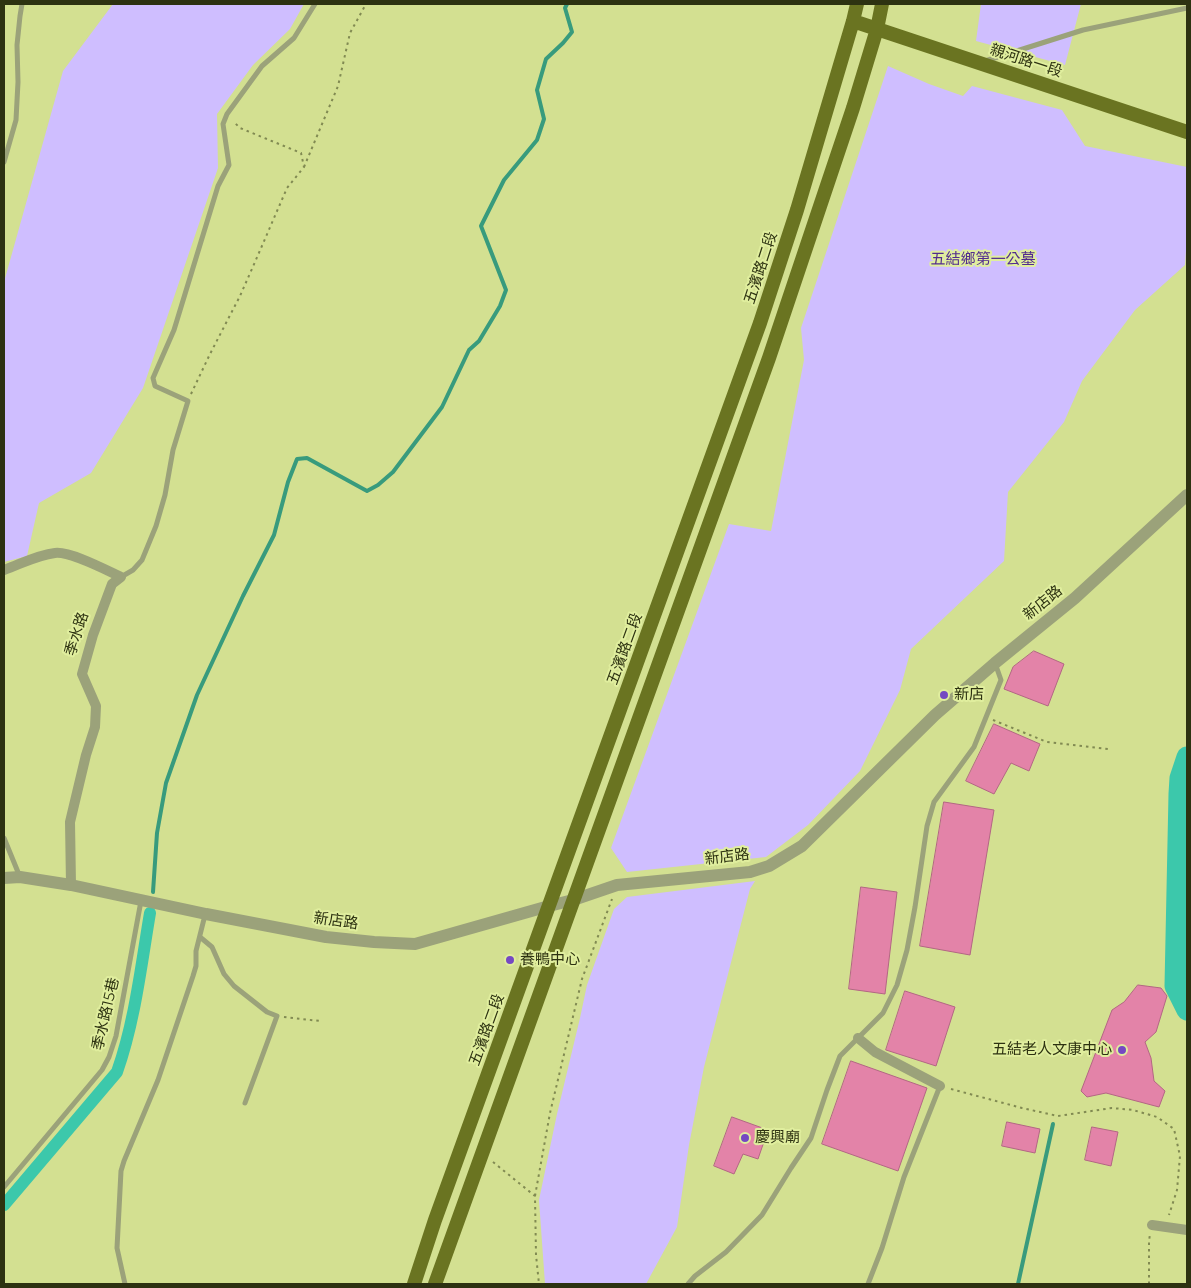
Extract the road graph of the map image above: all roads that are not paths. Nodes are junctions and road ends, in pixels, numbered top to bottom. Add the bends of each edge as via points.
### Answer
1 (22, 4) edge
2 (315, 4) edge
3 (857, 4) edge
4 (882, 4) edge
5 (1187, 8) edge
6 (854, 21) junction
7 (877, 29) junction
8 (978, 62) junction
9 (1187, 132) edge
10 (4, 162) edge
11 (1187, 495) edge
12 (4, 570) edge
13 (121, 577) junction
14 (995, 663) junction
15 (4, 838) edge
16 (20, 877) junction
17 (4, 878) edge
18 (71, 885) junction
19 (141, 900) junction
20 (573, 900) junction
21 (549, 906) junction
22 (206, 914) junction
23 (200, 936) junction
24 (858, 1038) junction
25 (940, 1086) joint
26 (245, 1103) dead end
27 (4, 1187) edge
28 (1152, 1225) road end
29 (1187, 1230) edge
30 (125, 1284) edge
31 (414, 1284) edge
32 (435, 1284) edge
33 (688, 1284) edge
34 (868, 1284) edge

1 - 10 lane via 17,45 16,120
2 - 13 lane via 294,38 262,66 223,124 229,166 218,186 174,330 153,378 155,386 188,401 156,526 142,560
3 - 6 main road, 五濱路二段
4 - 7 main road
5 - 8 lane via 1083,30
6 - 7 main road, 親河路一段
6 - 21 main road, 五濱路二段 via 760,323
7 - 8 main road, 親河路一段
7 - 20 main road via 769,358
8 - 9 main road, 親河路一段
11 - 14 street, 新店路 via 1075,598
12 - 13 street via 30,559 57,553 68,554
13 - 18 street, 季水路 via 112,584 82,674 96,706 96,727 86,754 70,822
14 - 20 street, 新店路 via 935,715 802,846 769,866 750,872 617,885
14 - 24 lane via 1001,680 974,747 934,802 929,818 907,950 897,985 883,1013
15 - 16 lane
16 - 17 street
16 - 18 street
18 - 19 street
19 - 22 street, 新店路
19 - 27 lane, 季水路15巷 via 110,1057
20 - 21 street, 新店路
20 - 32 main road
21 - 22 street, 新店路 via 415,944 326,937
21 - 31 main road, 五濱路二段
22 - 23 lane
23 - 26 lane via 212,947 224,974 234,986 277,1016
23 - 30 lane via 190,985 158,1080 121,1171 117,1248
24 - 25 street via 874,1052
24 - 33 lane via 840,1056 811,1138 762,1216
25 - 34 lane via 904,1177
28 - 29 street

